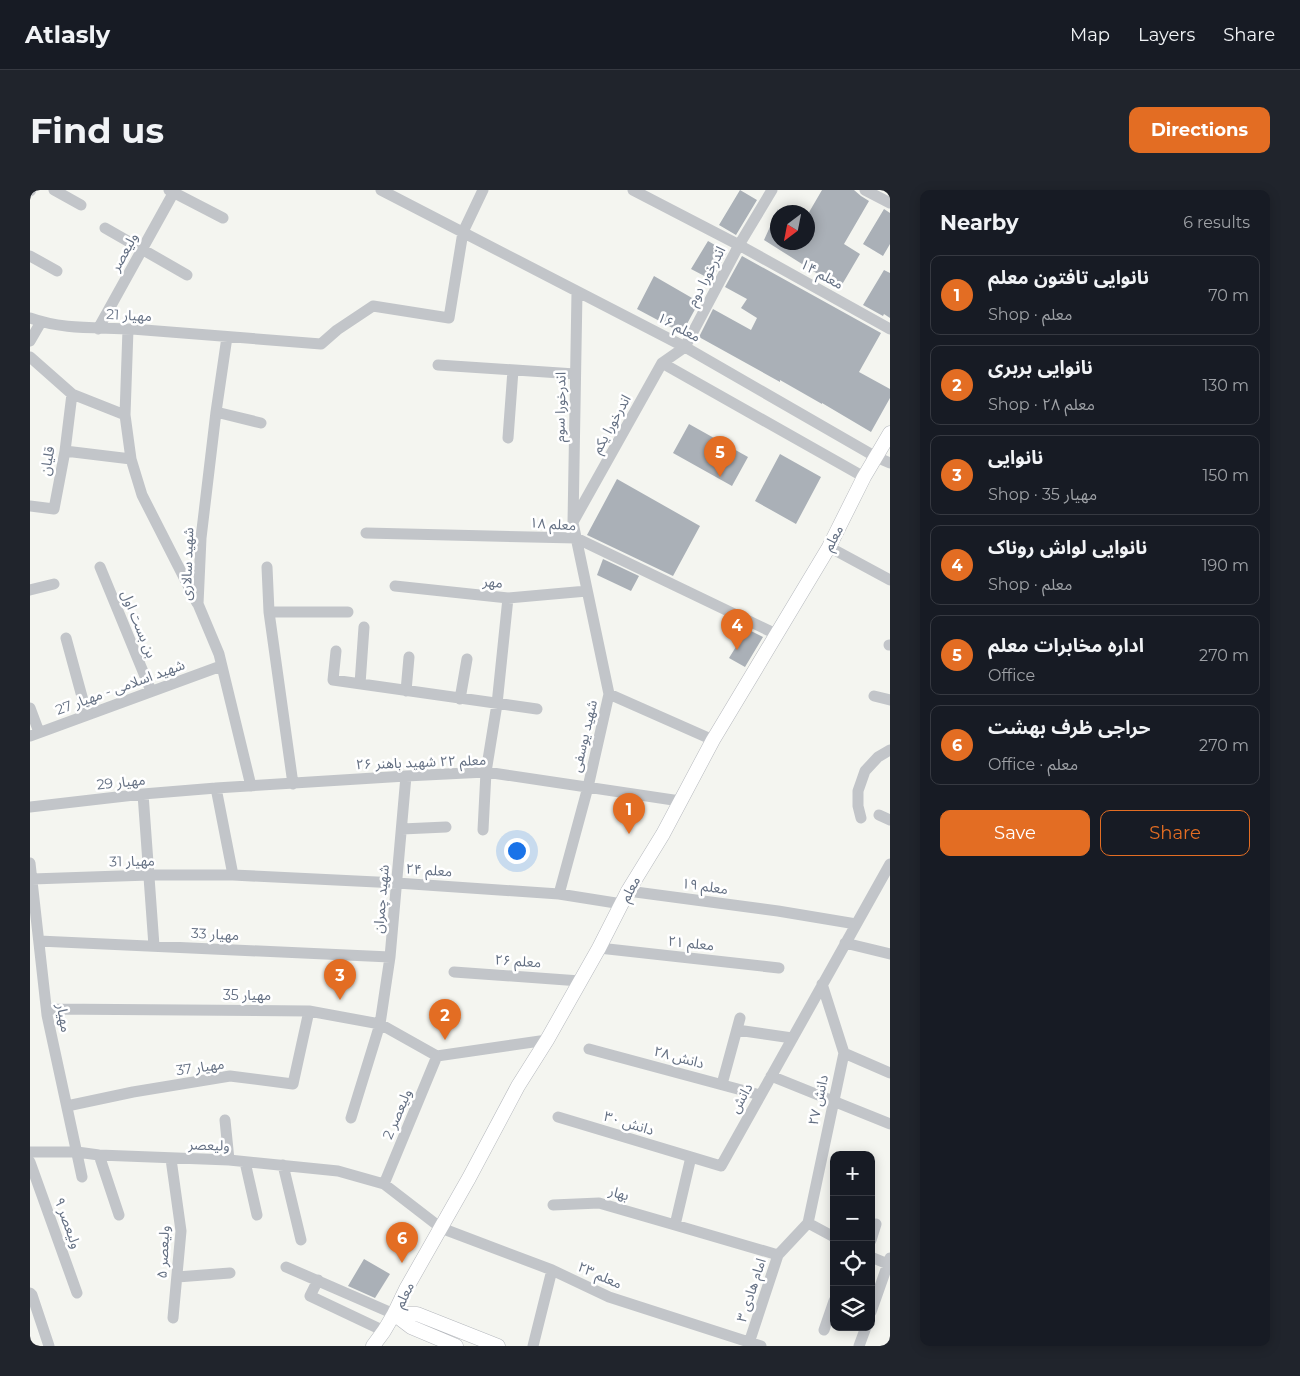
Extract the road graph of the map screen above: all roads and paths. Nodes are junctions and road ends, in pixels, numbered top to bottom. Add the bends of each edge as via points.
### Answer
1 (54, 190) edge
2 (381, 190) edge
3 (484, 190) edge
4 (633, 190) edge
5 (772, 190) edge
6 (865, 190) edge
7 (173, 191) edge
8 (890, 203) edge
9 (81, 205) dead end
10 (223, 218) dead end
11 (105, 228) dead end
12 (463, 232) junction
13 (739, 245) junction
14 (143, 249) junction
15 (30, 256) edge
16 (57, 271) dead end
17 (187, 275) dead end
18 (577, 292) junction
19 (35, 320) edge
20 (98, 329) junction
21 (128, 329) junction
22 (890, 329) edge
23 (227, 337) junction
24 (30, 341) edge
25 (685, 347) junction
26 (30, 357) edge
27 (662, 363) junction
28 (438, 365) dead end
29 (513, 370) junction
30 (575, 374) junction
31 (72, 394) junction
32 (216, 412) junction
33 (125, 415) junction
34 (261, 423) dead end
35 (890, 433) edge
36 (508, 438) dead end
37 (65, 451) junction
38 (876, 457) junction
39 (131, 459) junction
40 (890, 463) edge
41 (864, 476) junction
42 (30, 506) edge
43 (572, 523) junction
44 (366, 532) dead end
45 (576, 538) junction
46 (829, 546) junction
47 (100, 567) dead end
48 (267, 567) dead end
49 (890, 580) edge
50 (54, 584) dead end
51 (396, 586) dead end
52 (30, 590) edge
53 (587, 591) junction
54 (508, 598) junction
55 (198, 604) junction
56 (269, 612) junction
57 (348, 612) dead end
58 (364, 627) dead end
59 (776, 634) junction
60 (66, 638) dead end
61 (336, 651) dead end
62 (409, 657) dead end
63 (467, 659) dead end
64 (221, 666) junction
65 (360, 684) junction
66 (151, 691) junction
67 (406, 691) junction
68 (609, 694) junction
69 (874, 696) dead end
70 (460, 699) junction
71 (890, 700) edge
72 (497, 704) junction
73 (30, 708) edge
74 (537, 709) dead end
75 (87, 715) junction
76 (35, 734) edge
77 (713, 740) junction
78 (890, 750) edge
79 (486, 772) junction
80 (406, 776) junction
81 (294, 784) junction
82 (251, 786) junction
83 (588, 787) junction
84 (216, 788) junction
85 (143, 794) junction
86 (680, 801) junction
87 (30, 807) edge
88 (879, 815) dead end
89 (861, 818) dead end
90 (890, 820) edge
91 (446, 827) dead end
92 (402, 829) junction
93 (483, 830) dead end
94 (30, 863) edge
95 (890, 864) edge
96 (149, 875) junction
97 (233, 876) junction
98 (32, 879) junction
99 (397, 883) junction
100 (559, 894) junction
101 (625, 897) junction
102 (856, 924) junction
103 (39, 941) junction
104 (845, 944) junction
105 (154, 946) junction
106 (599, 948) junction
107 (890, 954) edge
108 (390, 957) junction
109 (779, 968) dead end
110 (454, 972) dead end
111 (30, 974) edge
112 (43, 974) junction
113 (580, 981) junction
114 (822, 984) junction
115 (47, 1009) junction
116 (310, 1011) junction
117 (740, 1018) dead end
118 (380, 1024) junction
119 (737, 1030) junction
120 (792, 1038) junction
121 (547, 1040) junction
122 (589, 1049) dead end
123 (844, 1053) junction
124 (437, 1056) junction
125 (890, 1074) edge
126 (771, 1076) junction
127 (722, 1084) junction
128 (760, 1095) junction
129 (834, 1101) junction
130 (67, 1106) junction
131 (558, 1117) dead end
132 (352, 1118) dead end
133 (224, 1120) dead end
134 (890, 1124) edge
135 (30, 1152) edge
136 (78, 1152) junction
137 (99, 1155) junction
138 (690, 1158) junction
139 (170, 1159) junction
140 (229, 1160) junction
141 (30, 1162) edge
142 (245, 1162) junction
143 (283, 1166) junction
144 (82, 1177) dead end
145 (384, 1184) junction
146 (553, 1205) dead end
147 (257, 1215) dead end
148 (119, 1216) dead end
149 (808, 1224) junction
150 (876, 1224) dead end
151 (675, 1225) junction
152 (875, 1227) edge
153 (441, 1228) junction
154 (830, 1235) edge
155 (301, 1240) dead end
156 (778, 1255) junction
157 (875, 1258) edge
158 (889, 1263) edge
159 (286, 1267) dead end
160 (552, 1270) junction
161 (230, 1273) dead end
162 (177, 1278) junction
163 (318, 1280) junction
164 (30, 1293) edge
165 (77, 1293) dead end
166 (875, 1301) edge
167 (830, 1313) edge
168 (394, 1314) junction
169 (173, 1318) dead end
170 (824, 1330) dead end
171 (384, 1331) junction
172 (865, 1331) edge
173 (749, 1344) edge
174 (49, 1346) edge
175 (372, 1346) edge
176 (456, 1346) edge
177 (498, 1346) edge
178 (533, 1346) edge
179 (762, 1346) edge
180 (860, 1346) edge

1 - 9 street
2 - 12 street, معلم ۱۶
3 - 12 street
4 - 13 street, معلم ۱۴
5 - 13 street, اندرخورا دوم
6 - 8 street
7 - 10 street
7 - 14 street, ولیعصر
11 - 14 street
12 - 18 street, معلم ۱۶
12 - 23 street, مهیار 21 via 449,318 373,306 321,344
13 - 22 street, معلم ۱۴
13 - 25 street, اندرخورا دوم
14 - 17 street
14 - 20 street, ولیعصر
15 - 16 street
18 - 25 street, معلم ۱۶
18 - 30 street, اندرخورا سوم
19 - 20 street, مهیار 21
19 - 24 street
20 - 21 street, مهیار 21
21 - 23 street, مهیار 21
21 - 33 street
23 - 32 street, شهید سالاری
25 - 27 street, اندرخورا یکم
25 - 38 street, معلم ۱۶
26 - 31 street
27 - 41 street
27 - 43 street, اندرخورا یکم
28 - 29 street
29 - 30 street
29 - 36 street
30 - 43 street, اندرخورا سوم
31 - 33 street
31 - 37 street, قلیان
32 - 34 street
32 - 55 street, شهید سالاری via 201,538
33 - 39 street
35 - 38 main road, معلم
37 - 39 street
37 - 42 street, قلیان via 54,509
38 - 40 street, معلم ۱۶
38 - 41 main road, معلم
39 - 55 street via 142,495
41 - 46 main road, معلم
43 - 45 street, شهید یوسفی
44 - 45 street, معلم ۱۸
45 - 53 street, شهید یوسفی
45 - 59 street, معلم ۱۸
46 - 49 street
46 - 59 main road, معلم
47 - 66 street, بن بست اول
48 - 56 street
50 - 52 street
51 - 54 street, مهر
53 - 54 street, مهر
53 - 68 street, شهید یوسفی
54 - 72 street
55 - 64 street, شهید سالاری
56 - 57 street
56 - 81 street
58 - 65 street
59 - 77 main road, معلم
60 - 75 street
61 - 65 street via 333,680
62 - 67 street
63 - 70 street
64 - 66 street, شهید اسلامی - مهیار 27
64 - 82 street, شهید سالاری
65 - 67 street
66 - 75 street, شهید اسلامی - مهیار 27
67 - 70 street
68 - 77 street
68 - 83 street, شهید یوسفی
69 - 71 street
70 - 72 street
72 - 74 street
72 - 79 street
73 - 76 street
75 - 76 street, شهید اسلامی - مهیار 27
77 - 86 main road, معلم
78 - 89 street via 865,771 858,791
79 - 80 street, معلم ۲۲ شهید باهنر ۲۶
79 - 83 street, معلم ۲۲ شهید باهنر ۲۶
79 - 93 street
80 - 81 street, معلم ۲۲ شهید باهنر ۲۶
80 - 92 street, شهید چمران
81 - 82 street, معلم ۲۲ شهید باهنر ۲۶
82 - 84 street, مهیار 29
83 - 86 street, معلم ۲۲ شهید باهنر ۲۶
83 - 100 street, شهید یوسفی
84 - 85 street, مهیار 29
84 - 97 street
85 - 87 street, مهیار 29
85 - 96 street
86 - 101 main road, معلم
88 - 90 street
91 - 92 street
92 - 99 street, شهید چمران
94 - 98 street, مهیار
95 - 102 street, دانش
96 - 97 street, مهیار 31
96 - 98 street, مهیار 31
96 - 105 street
97 - 99 street, معلم ۲۴
98 - 103 street, مهیار
99 - 100 street, معلم ۲۴
99 - 108 street, شهید چمران
100 - 101 street, معلم ۲۴
101 - 102 street, معلم ۱۹ via 778,911
101 - 106 main road, معلم
102 - 104 street, دانش
103 - 105 street, مهیار 33
103 - 112 street, مهیار
104 - 107 street
104 - 114 street, دانش
105 - 108 street, مهیار 33
106 - 109 street, معلم ۲۱
106 - 113 main road, معلم
108 - 118 street, شهید چمران
110 - 113 street, معلم ۲۶
111 - 112 street
112 - 115 street, مهیار
113 - 121 main road, معلم
114 - 120 street, دانش
114 - 123 street, دانش ۲۷
115 - 116 street, مهیار 35
115 - 130 street, مهیار
116 - 118 street, مهیار 35
116 - 130 street, مهیار 37 via 293,1084 230,1076
117 - 119 street
118 - 124 street, مهیار 35
118 - 132 street, شهید چمران
119 - 120 street
119 - 127 street
120 - 126 street, دانش
121 - 124 street
121 - 153 main road, معلم via 518,1086
122 - 127 street, دانش ۲۸
123 - 125 street
123 - 129 street, دانش ۲۷
124 - 145 street, ولیعصر 2
126 - 128 street, دانش
126 - 129 street
127 - 128 street, دانش ۲۸
128 - 138 street, دانش via 721,1166
129 - 134 street
129 - 149 street, دانش ۲۷
130 - 136 street, مهیار
131 - 138 street, دانش ۳۰
133 - 140 street
135 - 136 street, ولیعصر
136 - 137 street, ولیعصر
136 - 144 street, مهیار
137 - 139 street, ولیعصر
137 - 148 street
138 - 151 street
139 - 140 street, ولیعصر
139 - 162 street, ولیعصر ۵ via 181,1230
140 - 142 street, ولیعصر
141 - 165 street, ولیعصر ۹
142 - 143 street, ولیعصر
142 - 147 street
143 - 145 street, ولیعصر via 338,1171
143 - 155 street
145 - 153 street, معلم ۲۳
146 - 151 street, بهار via 599,1203
149 - 154 street
149 - 156 street, امام هادی ٣
150 - 152 street
151 - 156 street
153 - 160 street, معلم ۲۳
153 - 168 main road, معلم
156 - 173 street, امام هادی ٣
157 - 158 street
158 - 166 street
159 - 163 street
160 - 173 street, معلم ۲۳ via 609,1297
160 - 178 street
161 - 162 street
162 - 169 street, ولیعصر ۵
163 - 168 street
163 - 171 street via 310,1296
164 - 174 street
167 - 170 street
168 - 171 main road, معلم
168 - 176 main road via 411,1327
168 - 177 main road via 417,1314
171 - 175 main road, معلم
172 - 180 street
173 - 179 street, معلم ۲۳

